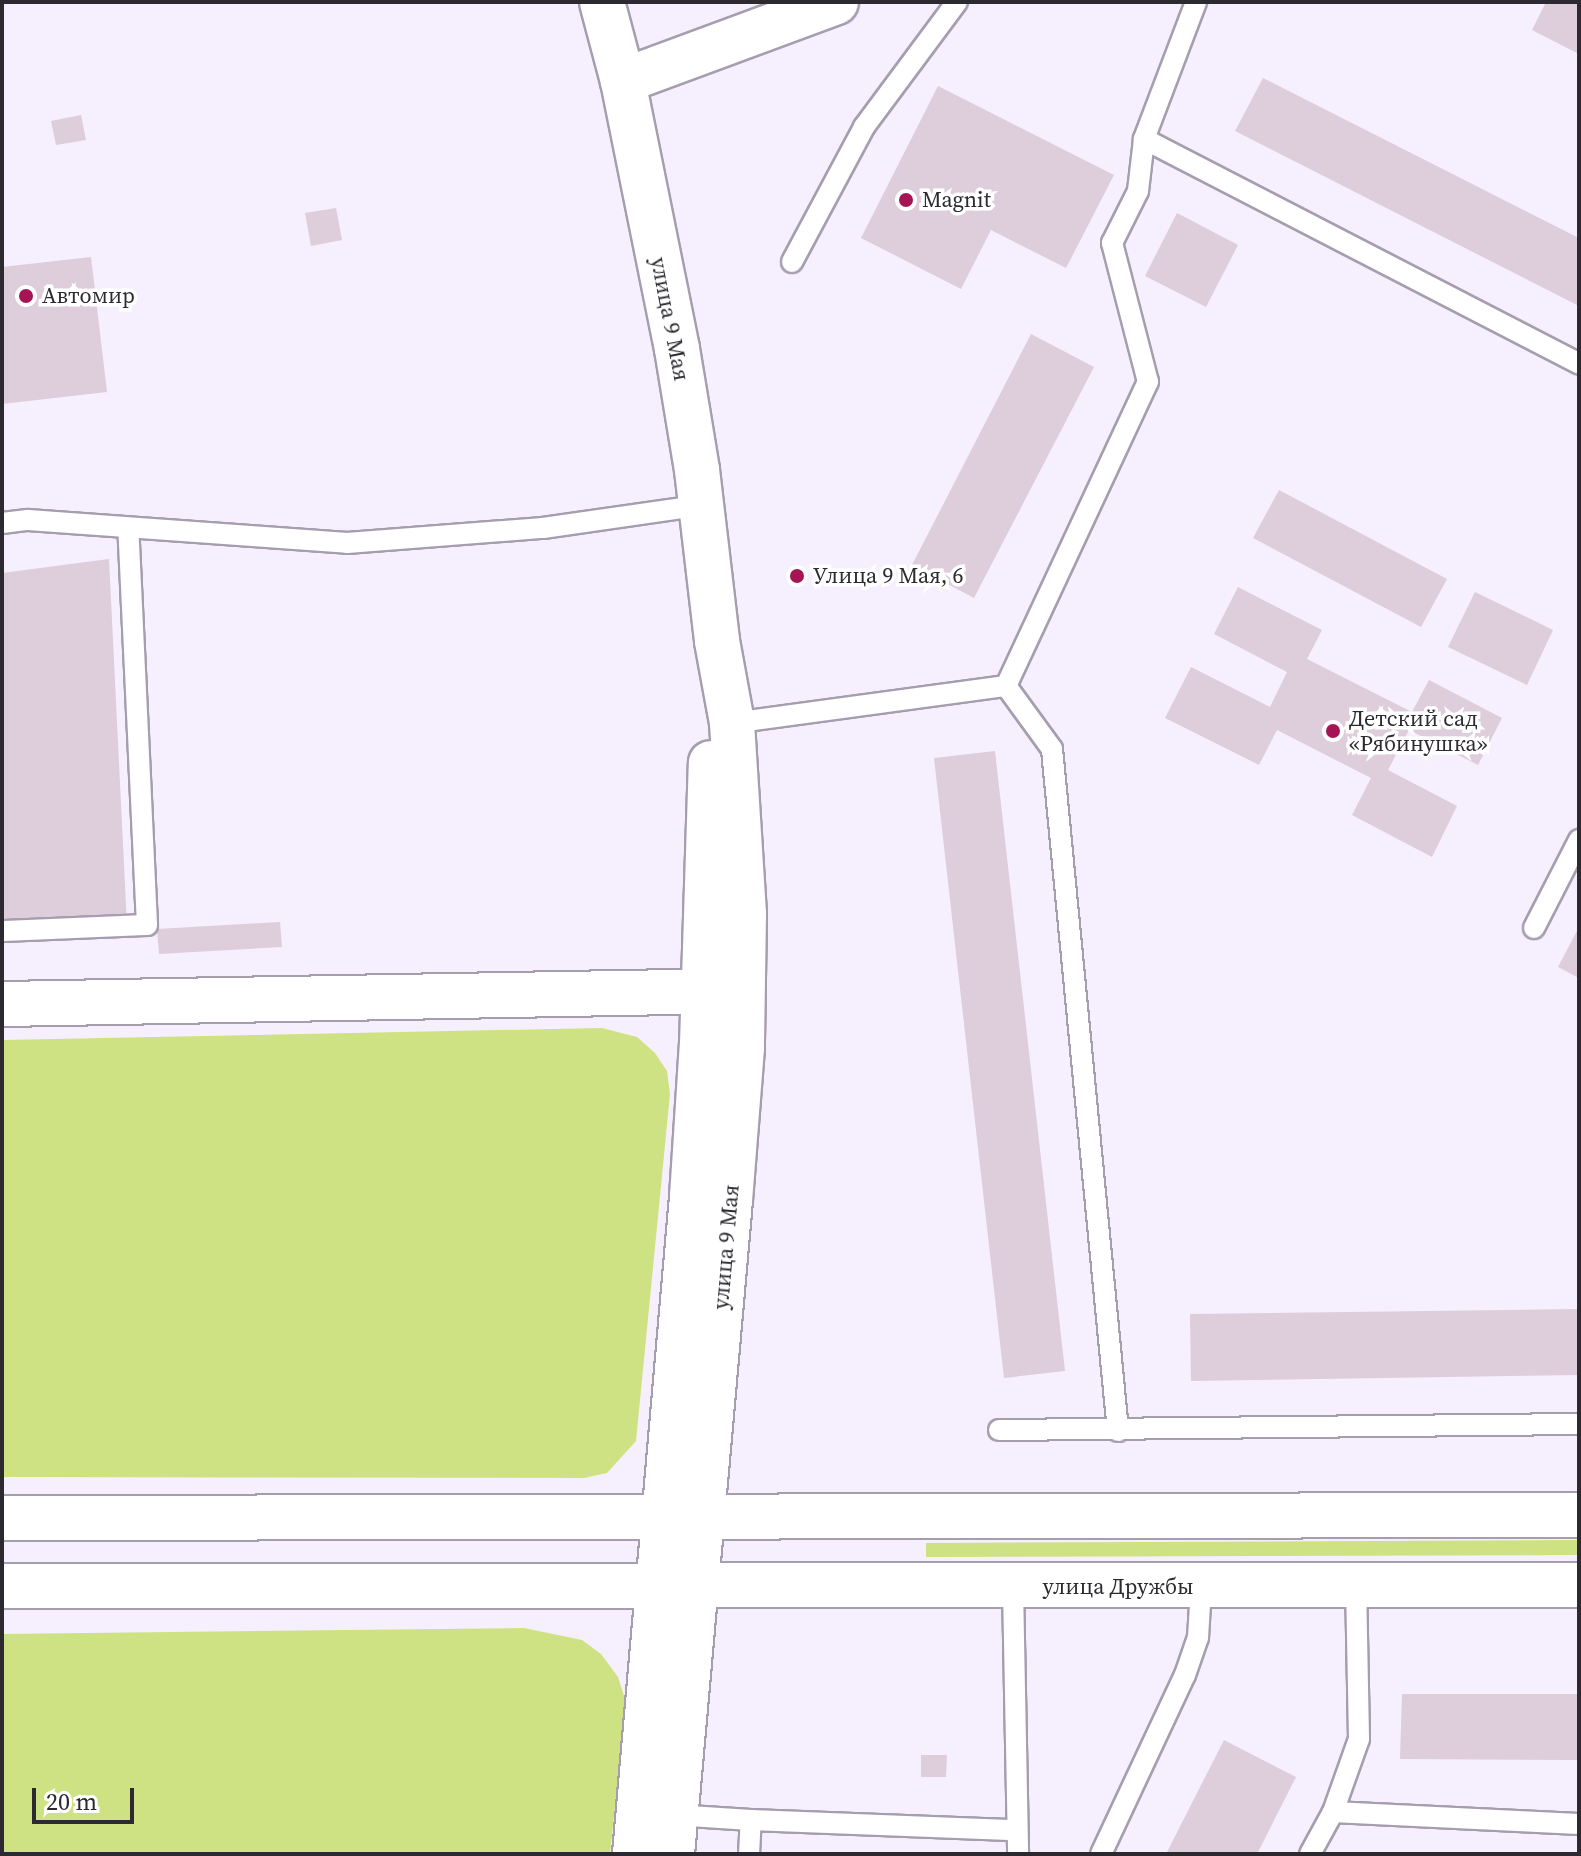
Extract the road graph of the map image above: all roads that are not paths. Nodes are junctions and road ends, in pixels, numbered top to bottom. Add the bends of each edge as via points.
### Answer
1 (602, 2) edge
2 (836, 2) edge
3 (957, 2) edge
4 (1196, 2) edge
5 (623, 81) junction
6 (1144, 139) junction
7 (792, 262) dead end
8 (1579, 364) edge
9 (702, 505) junction
10 (2, 523) edge
11 (128, 528) junction
12 (717, 641) junction
13 (1006, 686) junction
14 (732, 723) junction
15 (1579, 840) edge
16 (1573, 865) edge
17 (1534, 928) dead end
18 (2, 931) edge
19 (724, 992) junction
20 (2, 1004) edge
21 (1579, 1424) edge
22 (999, 1430) dead end
23 (1118, 1431) junction
24 (1579, 1515) edge
25 (682, 1516) junction
26 (2, 1518) edge
27 (1579, 1585) edge
28 (2, 1586) edge
29 (1356, 1586) junction
30 (676, 1587) junction
31 (1013, 1587) junction
32 (1201, 1587) junction
33 (1333, 1812) junction
34 (751, 1820) junction
35 (1579, 1824) edge
36 (1016, 1830) junction
37 (673, 1835) edge
38 (635, 1854) edge
39 (749, 1854) edge
40 (1018, 1854) edge
41 (1101, 1854) edge
42 (1310, 1854) edge

1 - 5 main road, улица 9 Мая
2 - 5 main road
3 - 7 lane via 864,127
4 - 6 lane
5 - 9 main road, улица 9 Мая
6 - 8 lane
6 - 13 lane via 1138,191 1112,243 1148,382
9 - 11 lane via 543,528 347,543
9 - 12 main road, улица 9 Мая
10 - 11 lane via 28,520
11 - 18 lane via 147,925
12 - 14 main road, улица 9 Мая
12 - 19 main road, улица 9 Мая
13 - 14 lane
13 - 23 lane via 1052,749
14 - 19 main road, улица 9 Мая via 744,914
15 - 16 lane
16 - 17 lane
19 - 20 main road
19 - 25 main road, улица 9 Мая
21 - 23 lane
22 - 23 lane
24 - 25 main road
25 - 26 main road
25 - 30 main road, улица 9 Мая
27 - 29 main road, улица Дружбы
28 - 30 main road, улица Дружбы
29 - 32 main road, улица Дружбы
29 - 33 lane via 1359,1739
30 - 31 main road, улица Дружбы
30 - 37 main road, улица 9 Мая
30 - 38 main road, улица 9 Мая
31 - 32 main road, улица Дружбы
31 - 36 lane
32 - 41 lane via 1198,1638 1185,1675
33 - 35 lane
33 - 42 lane
34 - 36 lane
34 - 37 lane
34 - 39 lane
36 - 40 lane

